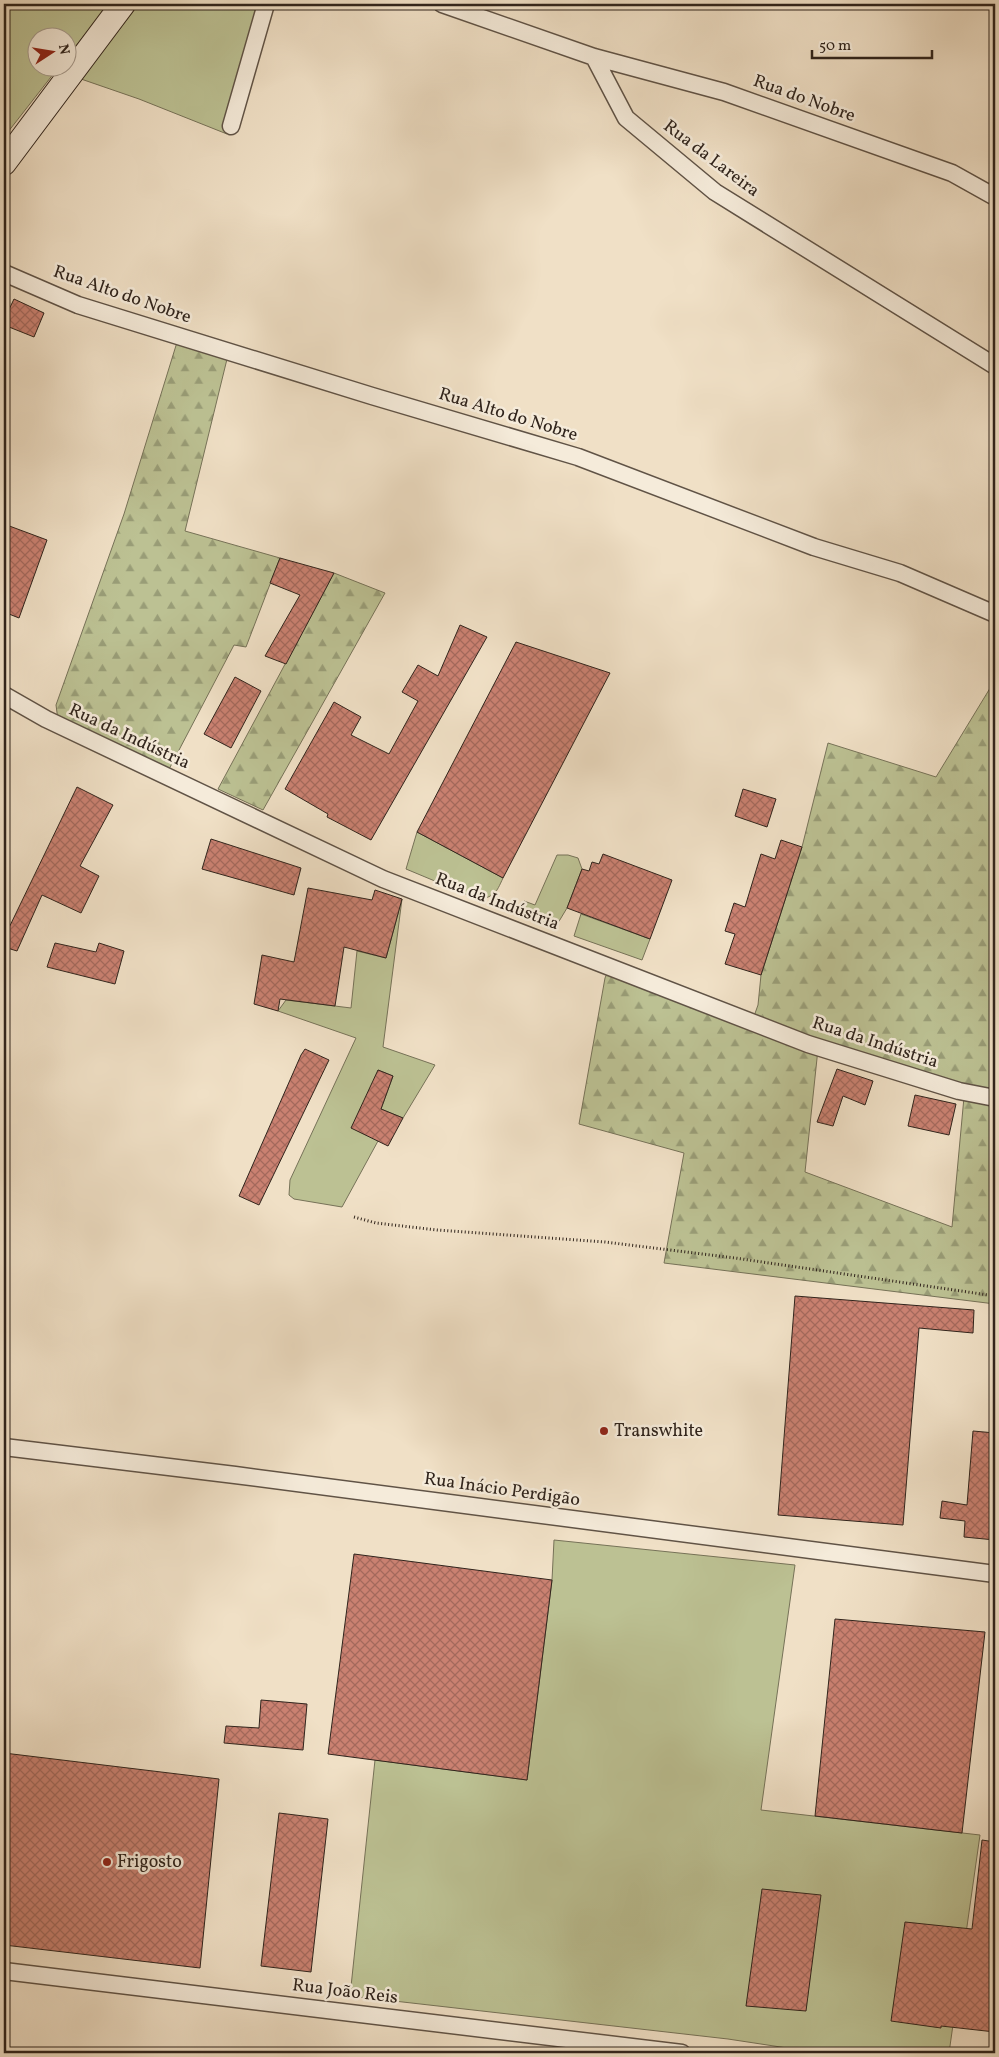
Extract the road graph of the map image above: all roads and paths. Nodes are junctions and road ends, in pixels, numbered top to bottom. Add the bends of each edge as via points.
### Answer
1 (124, 4) edge
2 (266, 4) edge
3 (442, 4) edge
4 (594, 57) junction
5 (231, 126) dead end
6 (4, 164) edge
7 (995, 197) edge
8 (4, 273) edge
9 (995, 366) edge
10 (995, 614) edge
11 (4, 695) edge
12 (995, 1098) edge
13 (354, 1217) dead end
14 (995, 1296) edge
15 (4, 1446) edge
16 (995, 1574) edge
17 (4, 1971) edge
18 (682, 2053) edge

1 - 6 main road
2 - 5 street
3 - 4 street
4 - 7 street, Rua do Nobre via 724,92 952,173
4 - 9 street, Rua da Lareira via 626,118 715,192
8 - 10 street, Rua Alto do Nobre via 78,305 578,457 814,547 900,573
11 - 12 street, Rua da Indústria via 46,719 383,879 808,1044 959,1091
13 - 14 path via 437,1230 605,1242 736,1258
15 - 16 street, Rua Inácio Perdigão
17 - 18 street, Rua João Reis

